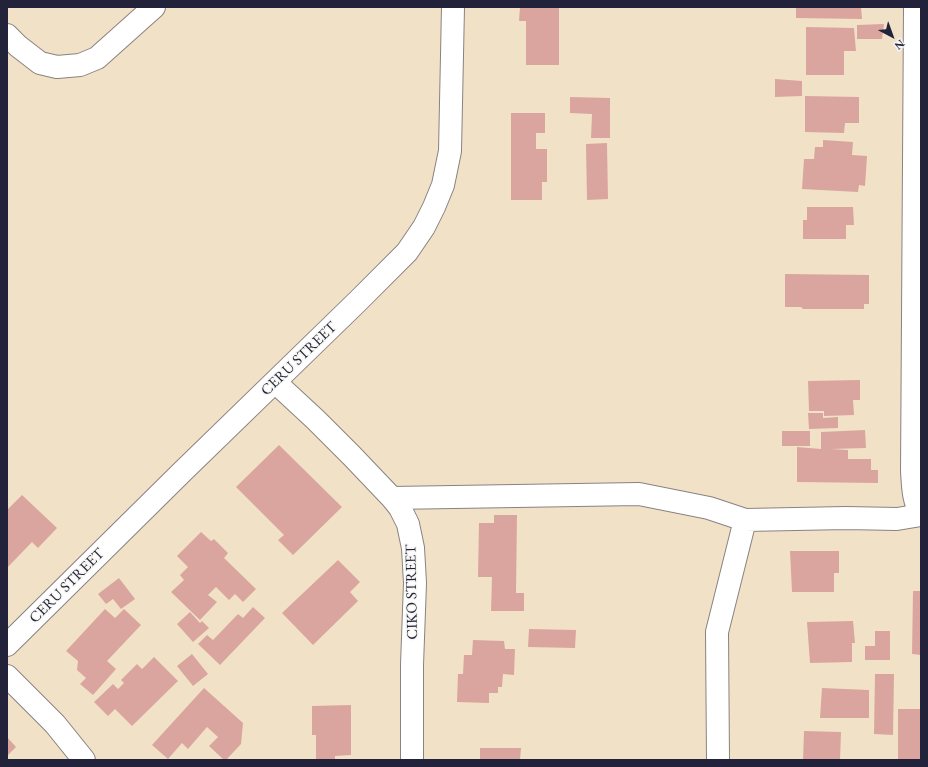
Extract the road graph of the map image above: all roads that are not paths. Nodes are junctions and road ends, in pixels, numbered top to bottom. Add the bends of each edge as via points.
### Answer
1 (154, 7) edge
2 (453, 7) edge
3 (915, 7) edge
4 (7, 35) edge
5 (275, 382) junction
6 (392, 498) junction
7 (921, 515) edge
8 (745, 520) junction
9 (7, 645) edge
10 (7, 676) edge
11 (84, 760) edge
12 (412, 760) edge
13 (718, 760) edge

1 - 4 street via 97,58 80,66 57,67 40,63
2 - 5 street, CERU STREET via 450,151 443,185 434,207 407,252
3 - 7 street via 912,471 916,506
5 - 6 street, CIKO STREET
5 - 9 street, CERU STREET
6 - 8 street via 639,494 709,508
6 - 12 street, CIKO STREET via 408,524 413,548 415,583
7 - 8 street via 897,519
8 - 13 street via 716,632
10 - 11 street via 55,724

